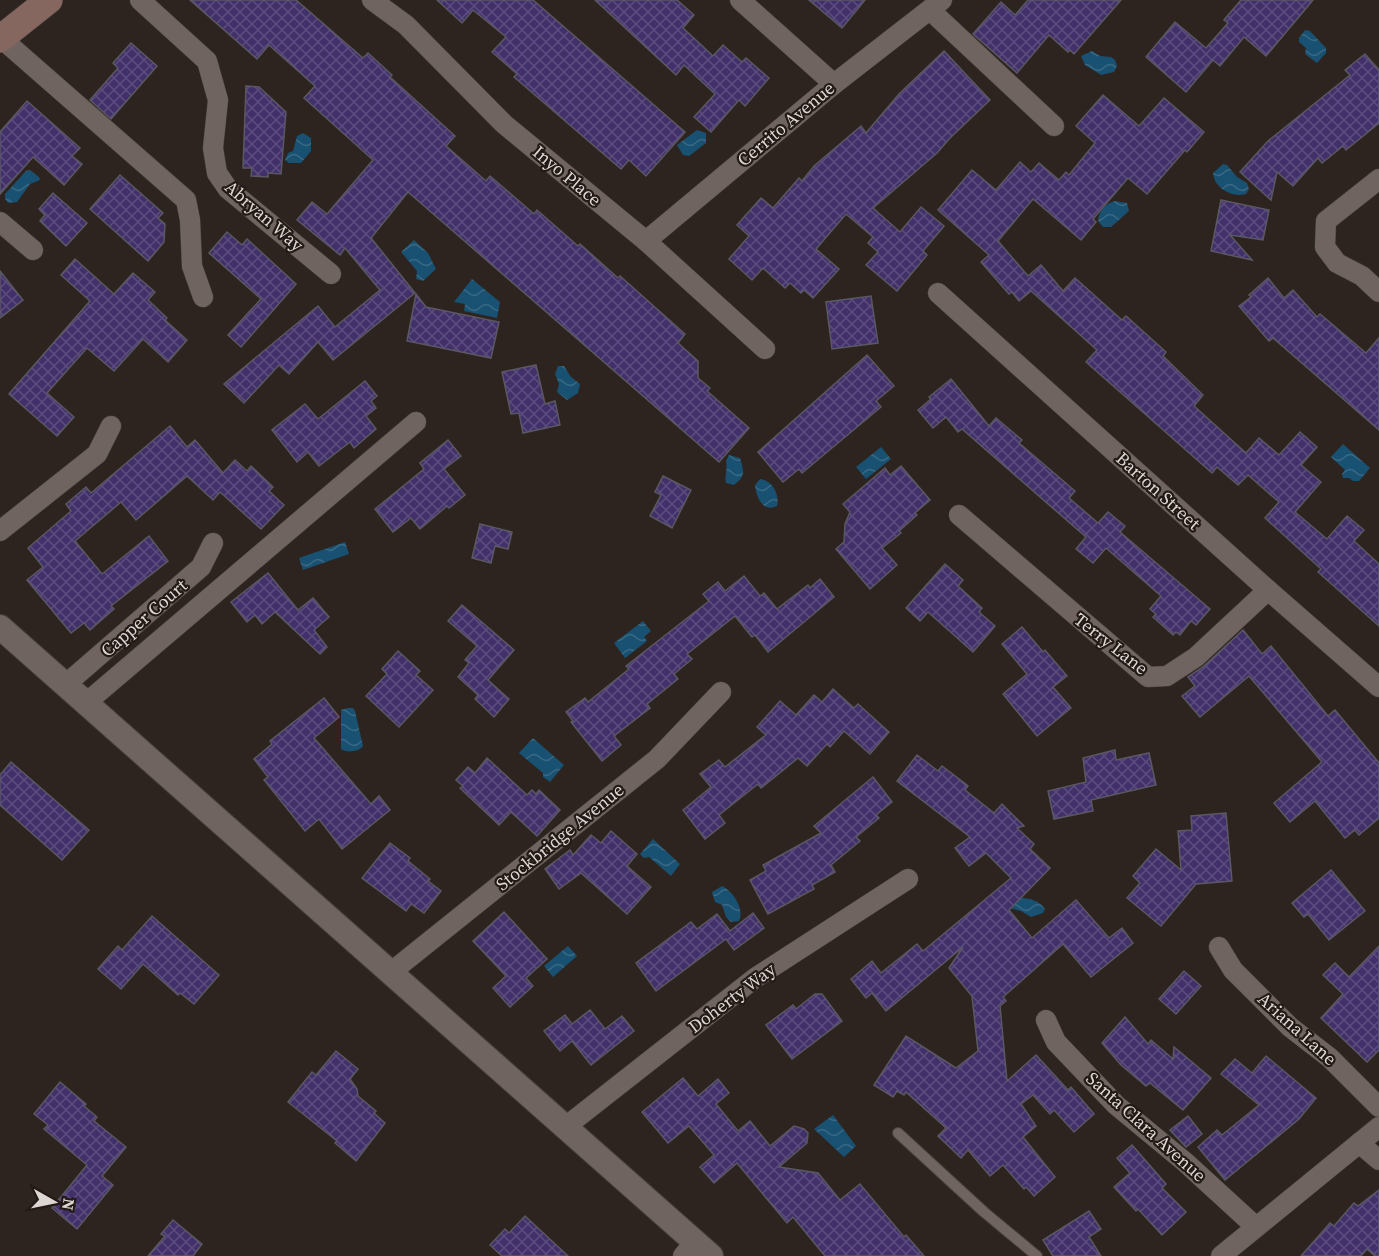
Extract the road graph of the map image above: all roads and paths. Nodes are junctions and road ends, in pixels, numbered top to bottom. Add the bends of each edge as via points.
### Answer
1 (49, 0) edge
2 (140, 0) edge
3 (372, 0) edge
4 (740, 0) edge
5 (936, 5) edge
6 (1, 39) edge
7 (834, 84) junction
8 (1054, 126) dead end
9 (1379, 179) edge
10 (0, 222) edge
11 (646, 241) junction
12 (33, 250) dead end
13 (332, 274) dead end
14 (1379, 292) edge
15 (938, 293) dead end
16 (203, 297) dead end
17 (765, 349) dead end
18 (416, 422) dead end
19 (111, 426) dead end
20 (959, 515) dead end
21 (0, 531) edge
22 (213, 543) dead end
23 (1268, 590) junction
24 (0, 627) edge
25 (65, 685) junction
26 (1379, 687) edge
27 (721, 692) dead end
28 (86, 703) junction
29 (908, 879) dead end
30 (1220, 947) dead end
31 (390, 973) junction
32 (1046, 1020) dead end
33 (1379, 1107) edge
34 (1379, 1127) edge
35 (564, 1128) junction
36 (898, 1133) dead end
37 (1359, 1143) junction
38 (1379, 1160) edge
39 (1256, 1227) junction
40 (696, 1251) edge
41 (1037, 1256) edge
42 (1221, 1256) edge

1 - 6 main road
2 - 13 street, Abryan Way via 207,61 218,100 213,148 217,173 228,189
3 - 11 street, Inyo Place via 406,25 504,124
4 - 7 street
5 - 7 street, Cerrito Avenue
5 - 8 street, Cerrito Avenue
6 - 16 street via 186,200 192,266
7 - 11 street, Cerrito Avenue
9 - 14 street via 1326,221 1325,247 1337,263 1362,276
10 - 12 street
11 - 17 street, Inyo Place
15 - 23 street, Barton Street
18 - 28 street
19 - 21 street via 97,454
20 - 23 street, Terry Lane via 1148,677 1167,676 1196,657
22 - 25 street, Capper Court via 201,567
23 - 26 street, Barton Street
24 - 25 street
25 - 28 street
27 - 31 street, Stockbridge Avenue via 657,759
28 - 31 street
29 - 35 street, Doherty Way via 754,978
30 - 33 street, Ariana Lane via 1233,970
31 - 35 street
32 - 39 street, Santa Clara Avenue via 1056,1042 1116,1105
34 - 37 street
35 - 40 street
36 - 41 lane
37 - 38 street
37 - 39 street
39 - 42 street

